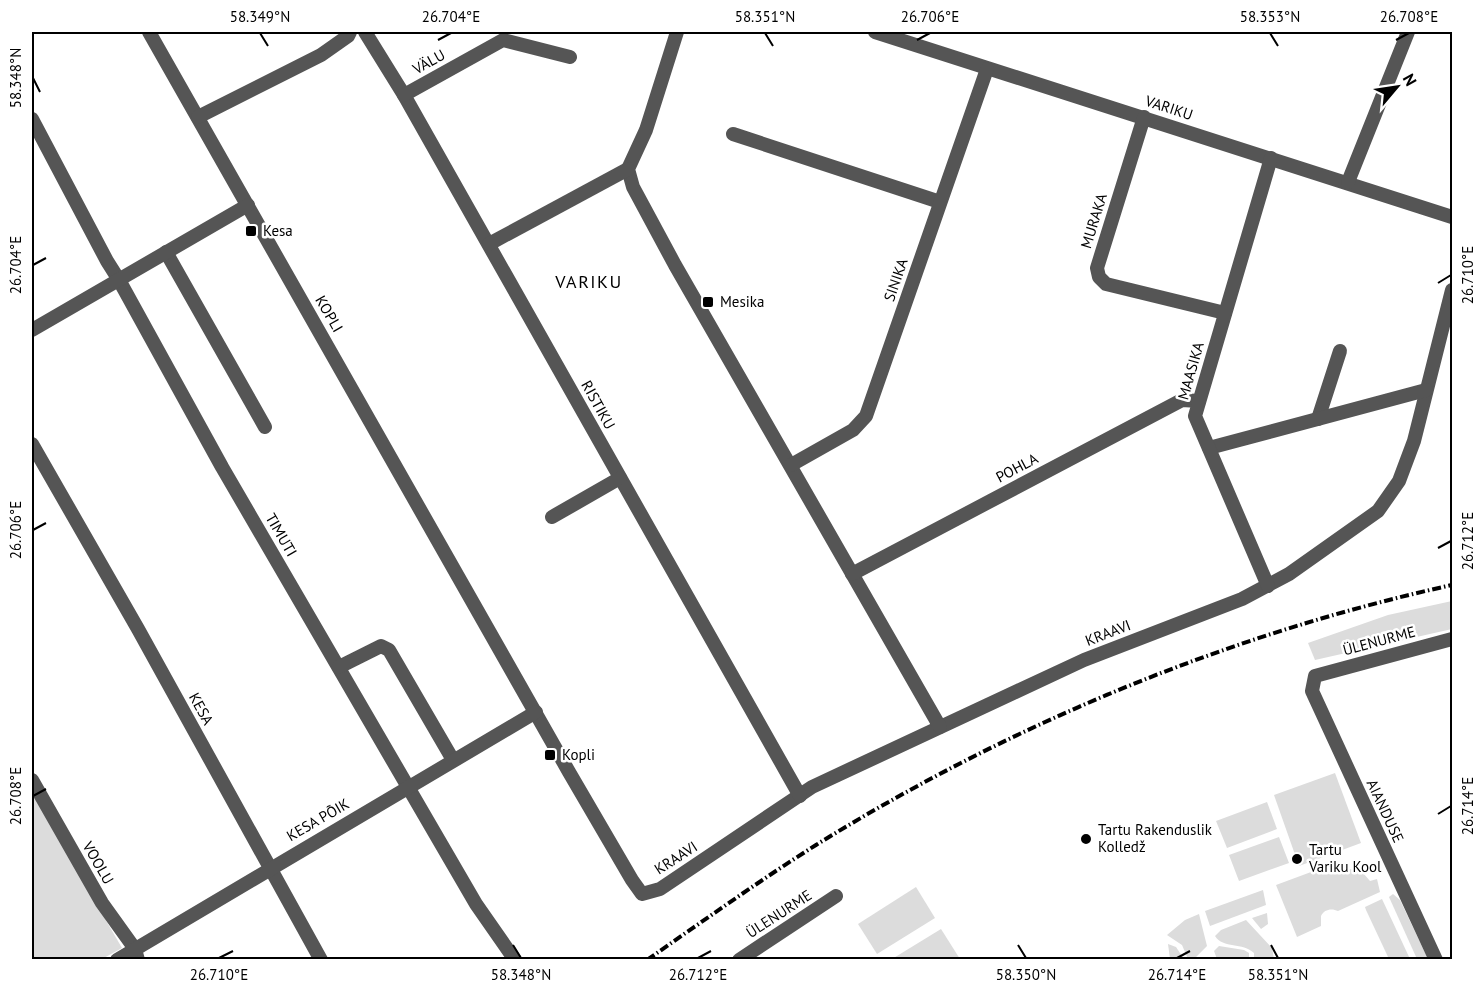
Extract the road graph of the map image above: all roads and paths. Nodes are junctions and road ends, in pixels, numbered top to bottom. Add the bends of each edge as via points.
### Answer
1 (149, 32) edge
2 (350, 32) edge
3 (365, 32) edge
4 (677, 32) edge
5 (875, 32) edge
6 (1408, 32) edge
7 (570, 57) dead end
8 (987, 69) junction
9 (404, 95) junction
10 (198, 117) junction
11 (1144, 117) junction
12 (32, 119) edge
13 (734, 134) dead end
14 (1270, 158) junction
15 (628, 170) junction
16 (1348, 182) junction
17 (940, 202) junction
18 (248, 205) junction
19 (1452, 217) edge
20 (489, 244) junction
21 (166, 252) junction
22 (119, 280) junction
23 (1452, 290) edge
24 (1225, 313) junction
25 (32, 330) edge
26 (1340, 351) dead end
27 (1426, 390) junction
28 (1199, 401) junction
29 (1318, 419) junction
30 (265, 427) dead end
31 (32, 444) edge
32 (1209, 448) junction
33 (791, 465) junction
34 (620, 478) junction
35 (552, 517) dead end
36 (852, 574) junction
37 (1268, 586) junction
38 (1452, 639) edge
39 (339, 667) junction
40 (1315, 676) joint
41 (536, 712) junction
42 (940, 727) junction
43 (453, 760) junction
44 (32, 780) edge
45 (408, 787) junction
46 (800, 796) junction
47 (270, 868) junction
48 (642, 894) joint
49 (836, 896) dead end
50 (136, 954) edge
51 (117, 960) edge
52 (321, 960) edge
53 (515, 960) edge
54 (739, 960) edge
55 (1436, 960) edge

1 - 10 street, KOPLI
2 - 10 street via 321,55
3 - 9 street, RISTIKU
4 - 15 street via 646,130
5 - 8 street, VARIKU
6 - 16 street
7 - 9 street, VÄLU via 503,40
8 - 11 street, VARIKU
8 - 17 street, SINIKA
9 - 20 street, RISTIKU
10 - 18 street, KOPLI
11 - 14 street, VARIKU
11 - 24 street, MURAKA via 1097,268 1099,277 1106,284
12 - 22 street, TIMUTI
13 - 17 street
14 - 16 street, VARIKU
14 - 24 street, MAASIKA
15 - 20 street
15 - 33 street via 633,187 675,265
16 - 19 street, VARIKU
17 - 33 street, SINIKA via 866,416 853,430
18 - 21 street
18 - 41 street, KOPLI
20 - 34 street, RISTIKU
21 - 22 street
21 - 30 street
22 - 25 street
22 - 39 street, TIMUTI via 222,468
23 - 27 street, KRAAVI
24 - 28 street, MAASIKA
26 - 29 street
27 - 29 street
27 - 37 street, KRAAVI via 1400,481 1378,511
28 - 32 street, MAASIKA via 1195,416
28 - 36 street, POHLA via 1182,400
29 - 32 street
31 - 47 street, KESA
32 - 37 street, MAASIKA
33 - 36 street
34 - 35 street
34 - 46 street, RISTIKU
36 - 42 street
37 - 42 street, KRAAVI via 1084,660
38 - 40 street, ÜLENURME
39 - 43 street via 381,646 389,650
39 - 45 street, TIMUTI
40 - 55 street, AIANDUSE via 1312,691
41 - 43 street, KESA PÕIK
41 - 48 street, KOPLI
42 - 46 street, KRAAVI
43 - 45 street, KESA PÕIK
44 - 50 street, VOOLU via 102,903
45 - 47 street, KESA PÕIK
45 - 53 street, TIMUTI via 476,904
46 - 48 street, KRAAVI via 660,889
47 - 50 street, KESA PÕIK
47 - 52 street, KESA
49 - 54 street, ÜLENURME
50 - 51 street, KESA PÕIK

